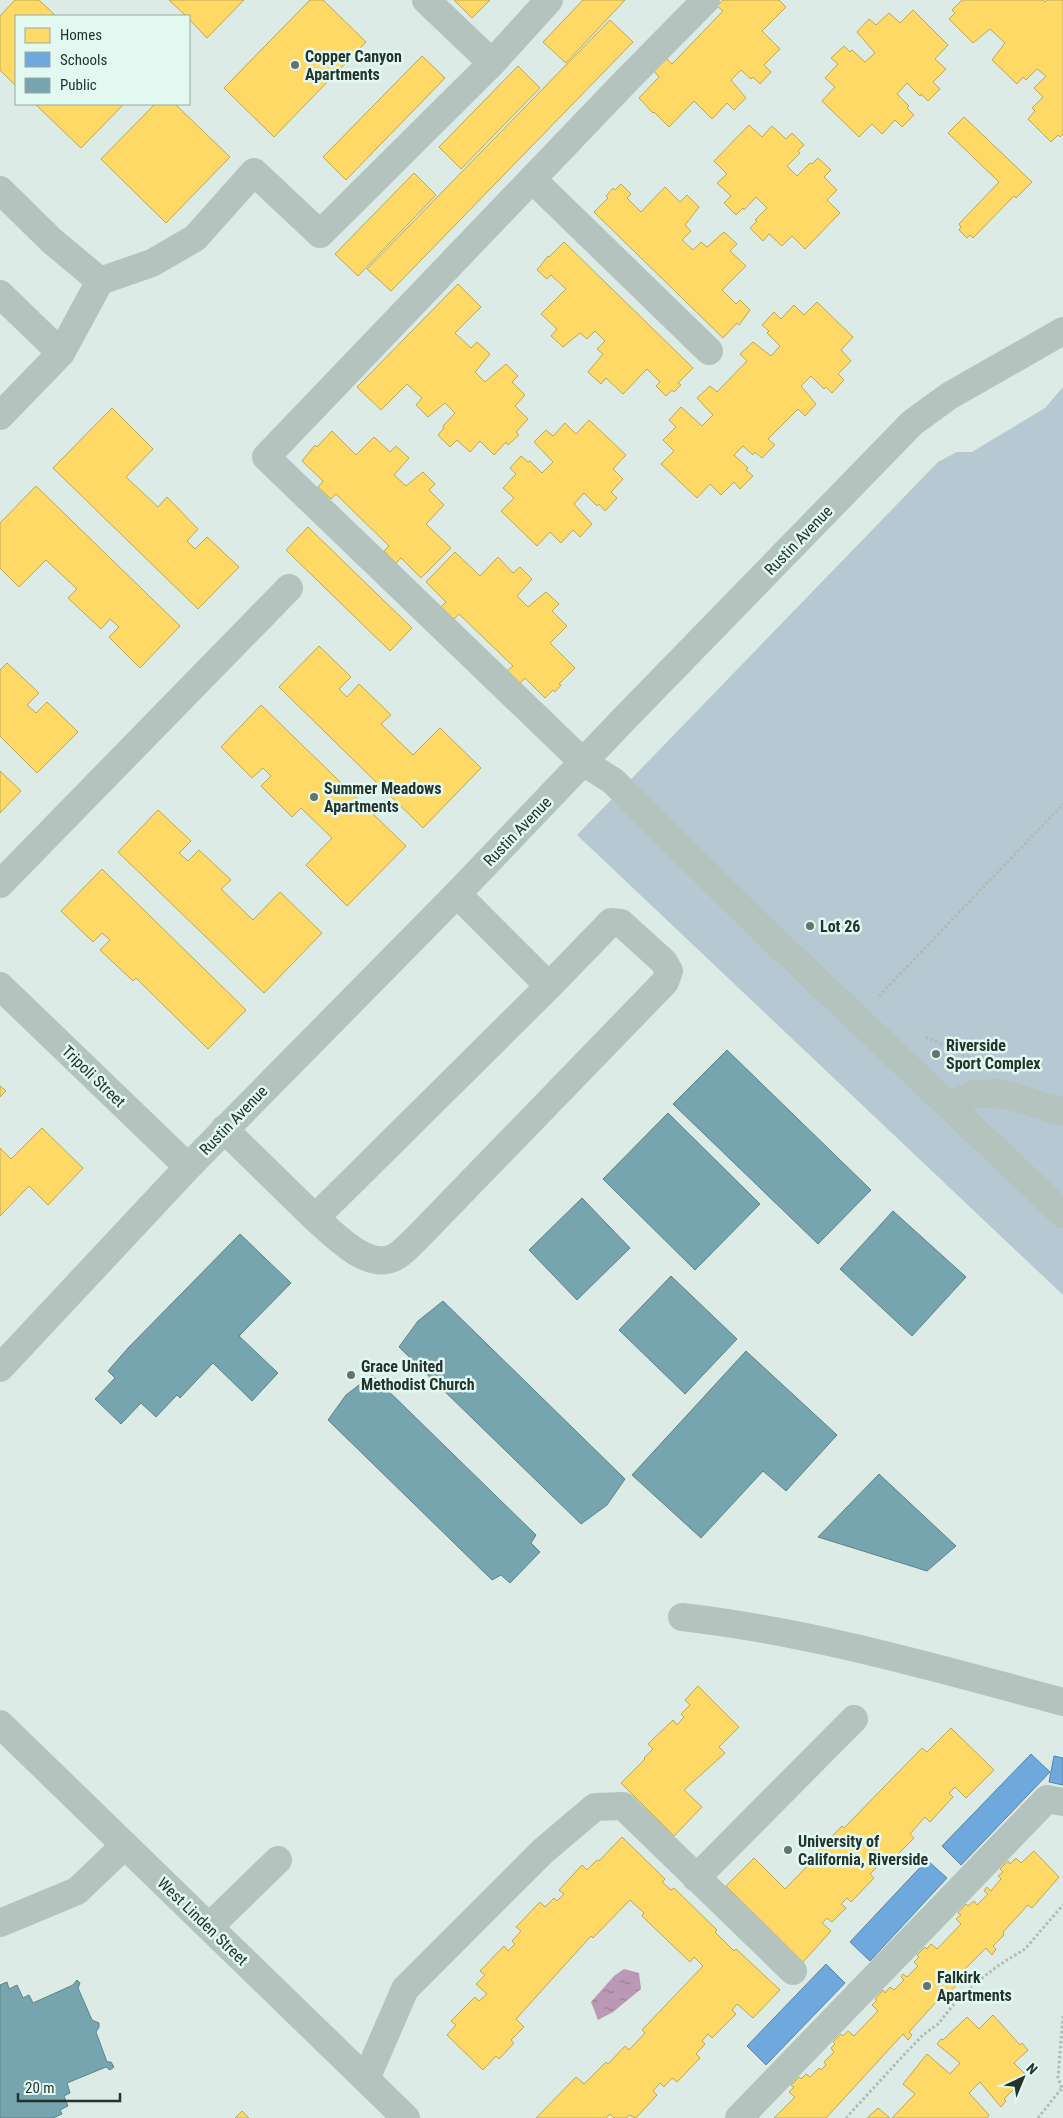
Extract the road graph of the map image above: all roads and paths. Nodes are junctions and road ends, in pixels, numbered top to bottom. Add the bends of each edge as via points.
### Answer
1 (426, 0) edge
2 (549, 0) edge
3 (706, 0) edge
4 (492, 63) junction
5 (532, 179) junction
6 (0, 190) edge
7 (100, 281) junction
8 (0, 294) edge
9 (1063, 331) edge
10 (709, 351) dead end
11 (61, 353) junction
12 (0, 416) edge
13 (289, 588) dead end
14 (583, 762) junction
15 (1063, 804) edge
16 (0, 884) edge
17 (457, 894) junction
18 (0, 986) edge
19 (549, 986) junction
20 (877, 1000) dead end
21 (918, 1034) dead end
22 (978, 1062) dead end
23 (951, 1106) junction
24 (1063, 1112) edge
25 (224, 1130) junction
26 (188, 1167) junction
27 (1063, 1214) edge
28 (316, 1218) junction
29 (0, 1368) edge
30 (682, 1617) dead end
31 (1063, 1702) edge
32 (854, 1719) dead end
33 (0, 1724) edge
34 (1063, 1802) edge
35 (125, 1845) junction
36 (278, 1860) dead end
37 (696, 1878) junction
38 (1063, 1905) edge
39 (0, 1923) edge
40 (209, 1927) junction
41 (793, 1971) dead end
42 (1063, 2016) edge
43 (366, 2079) junction
44 (1062, 2090) edge
45 (406, 2118) edge
46 (739, 2118) edge
47 (846, 2118) edge
48 (1038, 2118) edge

1 - 4 street
2 - 4 street
3 - 5 street
4 - 7 street via 320,234 254,172 194,238 152,263
5 - 10 street
5 - 14 street via 266,457
6 - 7 street via 52,241
7 - 11 street
8 - 11 street
9 - 14 street, Rustin Avenue via 949,396 912,423
11 - 12 street
13 - 16 street
14 - 17 street, Rustin Avenue
14 - 23 street via 613,781 752,919
15 - 20 path via 882,991
17 - 19 street
17 - 25 street, Rustin Avenue
18 - 26 street, Tripoli Street
19 - 28 street
19 - 28 street via 610,922 621,923 664,962 669,971 665,982 395,1257 376,1261 368,1258 353,1250
21 - 22 path
23 - 24 street via 973,1094 1000,1093
23 - 27 street
25 - 26 street, Rustin Avenue
25 - 28 street
26 - 29 street, Rustin Avenue
30 - 31 street via 759,1627 869,1650
32 - 37 street
33 - 35 street, West Linden Street
34 - 46 street via 1048,1799
35 - 39 street via 78,1891
35 - 40 street, West Linden Street
36 - 40 street
37 - 41 street
37 - 43 street via 623,1806 595,1807 543,1851 405,1989
38 - 47 path via 1025,1949 999,1964 954,2004
40 - 43 street, West Linden Street
42 - 44 path via 1058,2078
43 - 45 street, West Linden Street
44 - 48 path

